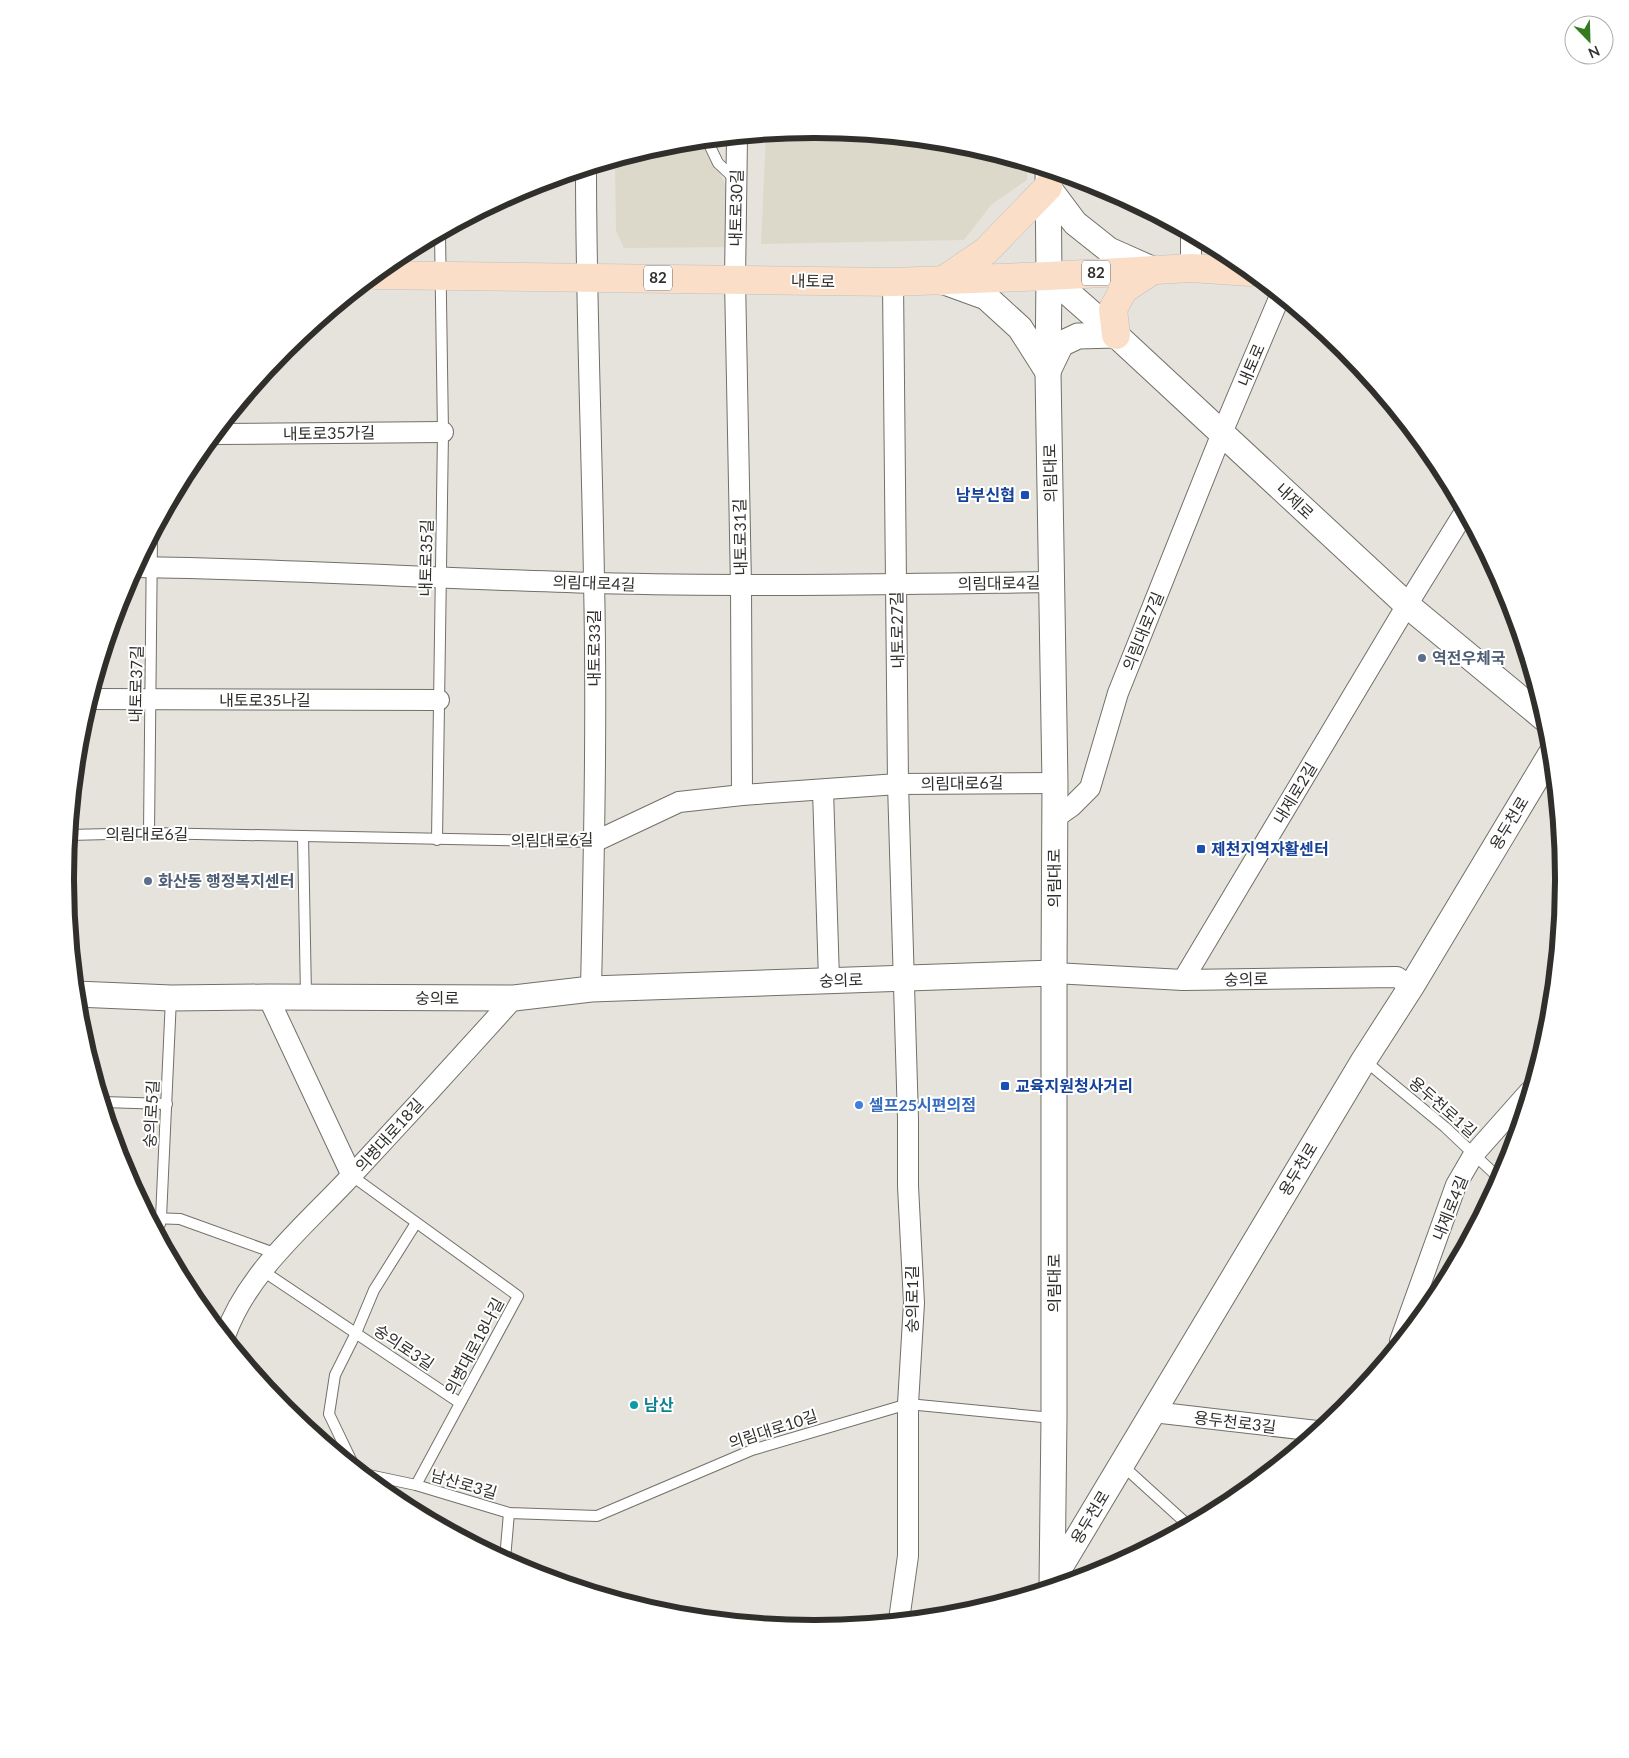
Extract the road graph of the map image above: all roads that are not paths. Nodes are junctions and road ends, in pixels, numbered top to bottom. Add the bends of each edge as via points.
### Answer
1 (737, 143) edge
2 (710, 146) edge
3 (586, 175) edge
4 (1048, 179) edge
5 (737, 180) junction
6 (440, 240) edge
7 (1192, 241) edge
8 (1191, 268) junction
9 (1154, 270) junction
10 (1237, 271) edge
11 (386, 275) edge
12 (440, 276) junction
13 (1049, 276) junction
14 (586, 277) junction
15 (735, 280) junction
16 (942, 281) junction
17 (893, 282) junction
18 (1278, 301) edge
19 (1116, 335) junction
20 (1048, 372) junction
21 (444, 432) junction
22 (1222, 433) junction
23 (223, 434) edge
24 (1461, 518) edge
25 (144, 567) edge
26 (441, 577) junction
27 (1053, 582) junction
28 (594, 583) junction
29 (896, 584) junction
30 (741, 586) junction
31 (1407, 605) junction
32 (96, 699) edge
33 (150, 700) junction
34 (439, 700) junction
35 (1536, 711) edge
36 (1546, 762) edge
37 (1055, 782) junction
38 (898, 784) junction
39 (823, 790) junction
40 (742, 795) junction
41 (1055, 818) junction
42 (149, 834) junction
43 (75, 835) edge
44 (303, 836) junction
45 (437, 840) junction
46 (594, 842) junction
47 (1054, 973) junction
48 (904, 978) junction
49 (829, 980) junction
50 (1183, 980) junction
51 (1411, 987) junction
52 (591, 989) junction
53 (83, 994) edge
54 (268, 997) junction
55 (306, 997) junction
56 (171, 998) junction
57 (514, 998) junction
58 (1364, 1060) junction
59 (1521, 1101) edge
60 (108, 1102) edge
61 (167, 1104) junction
62 (1474, 1154) junction
63 (1494, 1173) edge
64 (352, 1176) junction
65 (156, 1218) edge
66 (161, 1218) junction
67 (416, 1223) junction
68 (160, 1224) edge
69 (277, 1254) junction
70 (263, 1271) junction
71 (1406, 1325) edge
72 (227, 1330) edge
73 (356, 1333) junction
74 (460, 1403) junction
75 (908, 1404) junction
76 (1153, 1412) junction
77 (1054, 1418) junction
78 (1308, 1431) edge
79 (348, 1454) edge
80 (1121, 1465) junction
81 (378, 1477) edge
82 (416, 1485) junction
83 (509, 1513) junction
84 (1184, 1521) edge
85 (506, 1551) edge
86 (1053, 1580) edge
87 (1050, 1581) edge
88 (900, 1614) edge

1 - 5 street, 내토로30길
2 - 5 lane via 718,163
3 - 14 street, 내토로33길
4 - 9 street via 1076,223 1109,250
4 - 13 street, 의림대로
4 - 16 main road via 986,251
5 - 15 street, 내토로30길
6 - 12 lane, 내토로35길
7 - 8 street
8 - 9 main road, 내토로 / 82
8 - 10 main road, 내토로 / 82
9 - 13 main road, 내토로 / 82
9 - 19 main road via 1124,289 1113,309
11 - 12 main road, 내토로 / 82
12 - 14 main road, 내토로 / 82
12 - 21 lane, 내토로35길
13 - 16 main road, 내토로 / 82
13 - 19 street, 내제로
13 - 20 street, 의림대로
14 - 15 main road, 내토로 / 82
14 - 28 street, 내토로33길
15 - 17 main road, 내토로 / 82
15 - 30 street, 내토로31길
16 - 17 main road, 내토로 / 82
16 - 20 street via 986,297 1020,328
17 - 29 street, 내토로27길
18 - 22 street, 내토로
19 - 20 street via 1078,336 1061,344
19 - 22 street, 내제로
20 - 27 street, 의림대로
21 - 23 street, 내토로35가길
21 - 26 lane, 내토로35길
22 - 31 street, 내제로
22 - 41 street, 의림대로7길 via 1118,693 1090,788
24 - 31 street, 내제로2길
25 - 26 street, 의림대로4길
25 - 33 lane, 내토로37길
26 - 28 street, 의림대로4길
26 - 34 lane, 내토로35길
27 - 29 street, 의림대로4길
27 - 37 street, 의림대로
28 - 30 street, 의림대로4길
28 - 46 street, 내토로33길
29 - 30 street, 의림대로4길
29 - 38 street, 내토로27길
30 - 40 street, 내토로31길
31 - 35 street, 내제로
31 - 50 street, 내제로2길
32 - 33 street, 내토로35나길
33 - 34 street, 내토로35나길
33 - 42 lane, 내토로37길
34 - 45 lane, 내토로35길
36 - 51 street, 용두천로
37 - 38 street, 의림대로6길
37 - 41 street, 의림대로
38 - 39 street, 의림대로6길
38 - 48 street, 내토로27길
39 - 40 street, 의림대로6길
39 - 49 street
40 - 46 street, 의림대로6길 via 679,802
41 - 47 street, 의림대로
42 - 43 lane, 의림대로6길
42 - 44 lane, 의림대로6길
44 - 45 lane, 의림대로6길
44 - 55 lane
45 - 46 lane, 의림대로6길
46 - 52 street, 내토로33길
47 - 48 street, 숭의로
47 - 50 street, 숭의로
47 - 77 street, 의림대로
48 - 49 street, 숭의로
48 - 75 street, 숭의로1길 via 914,1303
49 - 52 street, 숭의로
50 - 51 street, 숭의로 via 1397,977
51 - 58 street, 용두천로
52 - 57 street, 숭의로
53 - 56 street, 숭의로
54 - 55 street, 숭의로
54 - 56 street, 숭의로
54 - 64 street
55 - 57 street, 숭의로
56 - 61 lane, 숭의로5길
57 - 64 street, 의병대로18길
58 - 62 lane, 용두천로1길
58 - 76 street, 용두천로
59 - 62 street, 내제로4길
60 - 61 lane
61 - 66 lane, 숭의로5길
62 - 63 lane, 용두천로1길
62 - 71 street, 내제로4길 via 1456,1185
64 - 67 lane, 의병대로18나길
64 - 69 street, 의병대로18길
65 - 66 lane
66 - 68 lane, 숭의로5길
66 - 69 lane via 180,1218
67 - 73 lane, 숭의로3길 via 374,1290
67 - 74 lane, 의병대로18나길 via 518,1296
69 - 70 street, 의병대로18길
70 - 72 street, 의병대로18길 via 232,1316
70 - 73 lane
73 - 74 lane, 숭의로3길
73 - 79 lane, 숭의로3길 via 335,1375 329,1414
74 - 82 lane, 의병대로18나길
75 - 77 lane, 의림대로10길
75 - 83 lane, 의림대로10길 via 752,1450 597,1516
75 - 88 street, 숭의로1길 via 908,1556
76 - 78 street, 용두천로3길
76 - 80 street, 용두천로
77 - 87 street, 의림대로
80 - 84 lane
80 - 86 street, 용두천로
81 - 82 lane, 남산로3길
82 - 83 lane, 남산로3길
83 - 85 lane, 남산로3길

